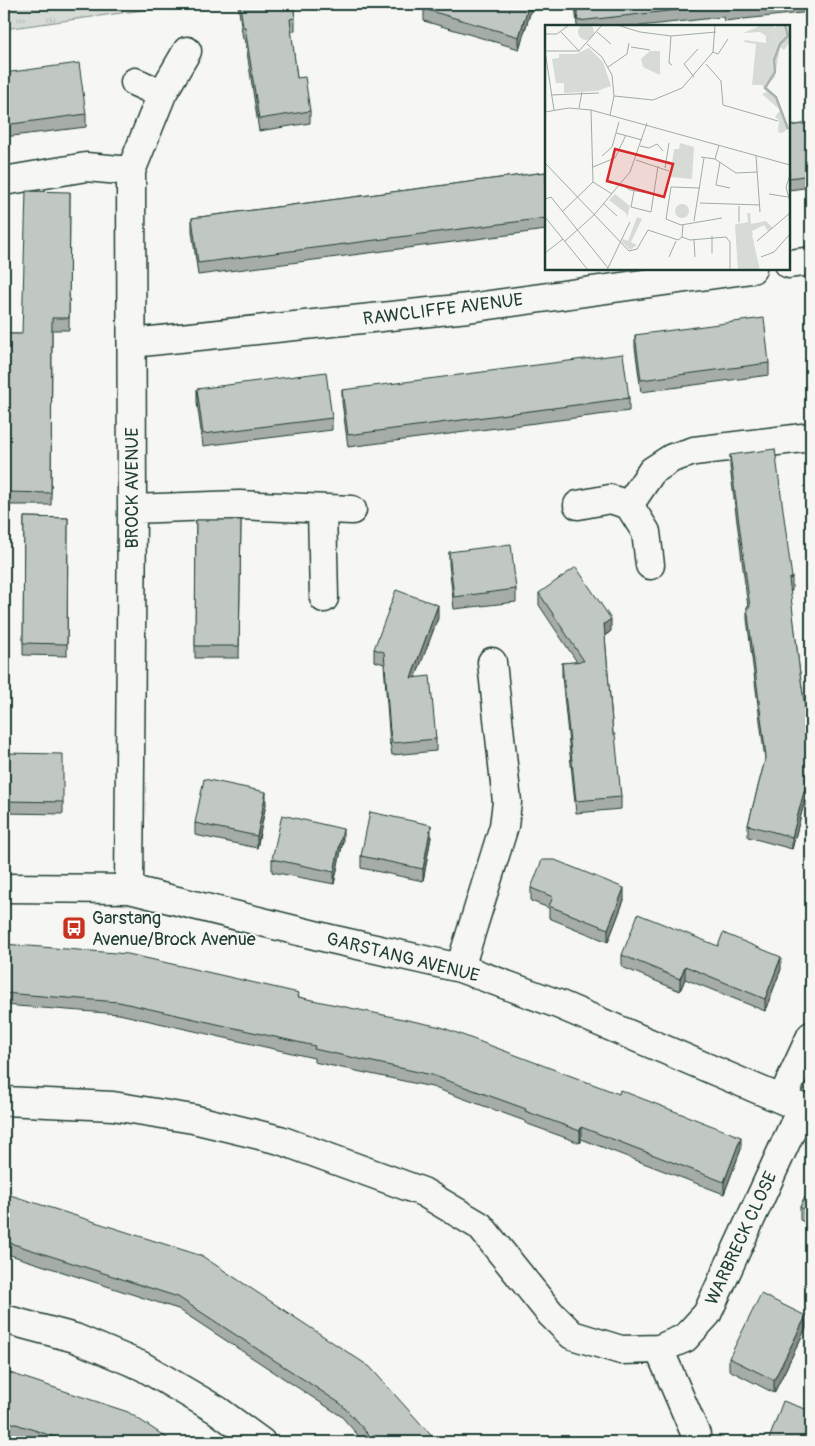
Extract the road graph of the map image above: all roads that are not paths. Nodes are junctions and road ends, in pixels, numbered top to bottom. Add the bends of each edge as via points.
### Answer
1 (187, 51) dead end
2 (135, 82) dead end
3 (162, 94) junction
4 (130, 171) junction
5 (4, 180) edge
6 (811, 261) edge
7 (790, 264) edge
8 (745, 270) edge
9 (132, 343) junction
10 (811, 437) edge
11 (578, 505) dead end
12 (629, 505) junction
13 (132, 509) junction
14 (322, 509) junction
15 (352, 510) dead end
16 (650, 565) dead end
17 (324, 598) dead end
18 (492, 662) dead end
19 (4, 888) edge
20 (129, 889) junction
21 (460, 968) junction
22 (811, 1036) edge
23 (4, 1101) edge
24 (798, 1106) edge
25 (4, 1319) edge
26 (659, 1349) junction
27 (696, 1435) dead end
28 (261, 1442) edge

1 - 3 street, BROCK AVENUE
2 - 3 street
3 - 4 street, BROCK AVENUE
4 - 5 street via 86,167
4 - 9 street, BROCK AVENUE
6 - 7 street
8 - 9 street, RAWCLIFFE AVENUE via 468,308
9 - 13 street, BROCK AVENUE
10 - 12 street via 694,451 672,458 652,471
11 - 12 street via 610,499
12 - 16 street via 646,532
13 - 14 street via 238,505
13 - 20 street, BROCK AVENUE
14 - 15 street
14 - 17 street
18 - 21 street via 507,802 504,826
19 - 20 street, GARSTANG AVENUE
20 - 21 street, GARSTANG AVENUE
21 - 24 street, GARSTANG AVENUE via 558,1004
22 - 24 street, WARBRECK CLOSE
23 - 26 street, WARBRECK CLOSE via 113,1106 193,1119 280,1140 422,1192 480,1226 550,1313 572,1335 621,1350
24 - 26 street, WARBRECK CLOSE via 707,1314 685,1338
25 - 28 street via 75,1338 142,1366 216,1410
26 - 27 street

